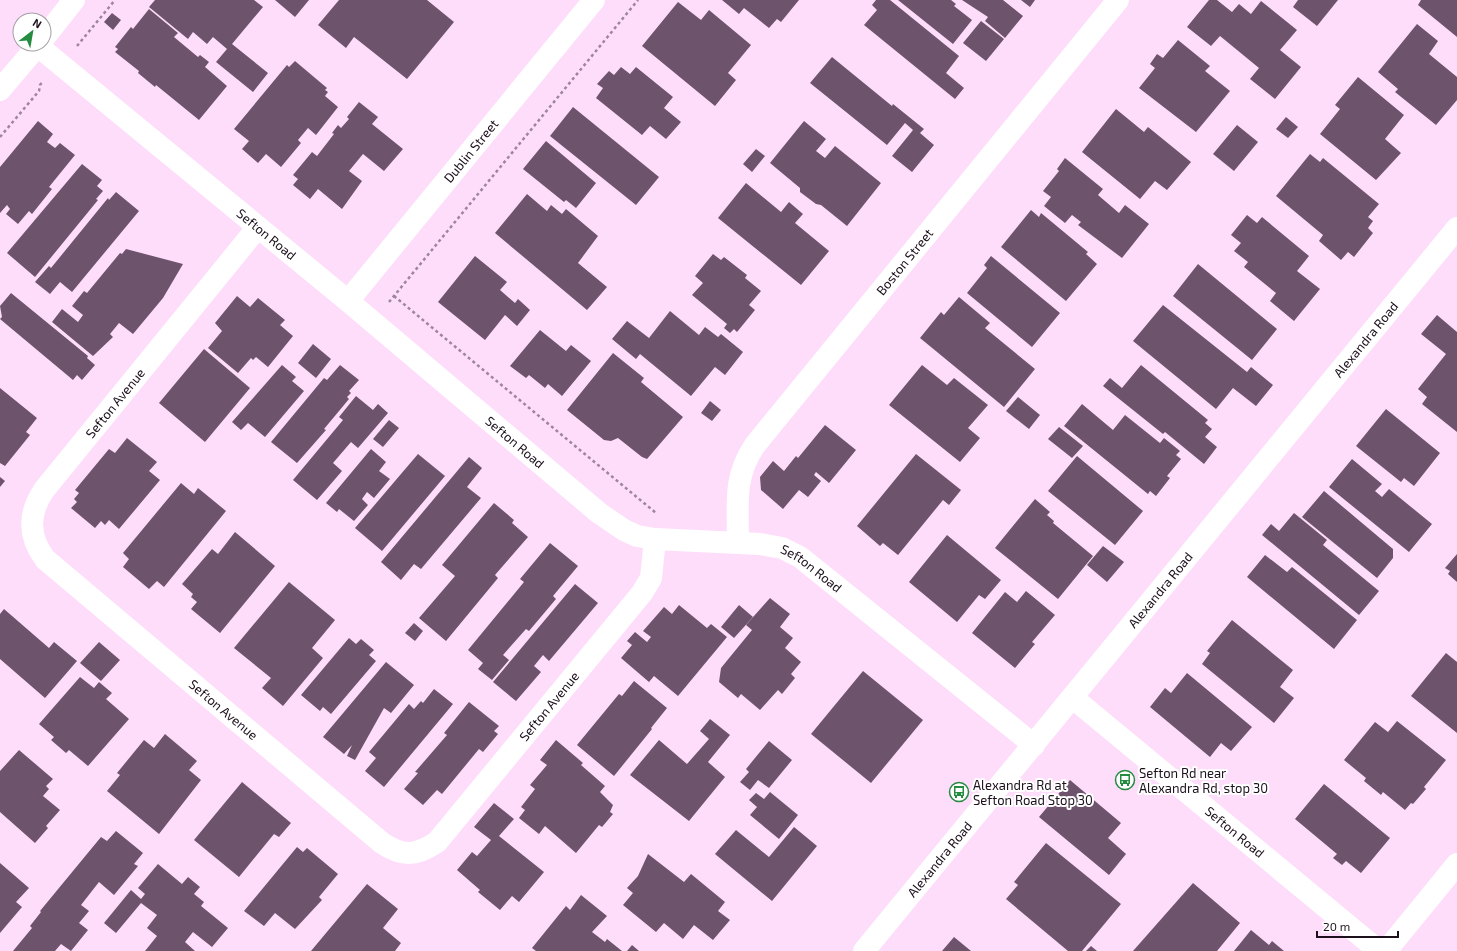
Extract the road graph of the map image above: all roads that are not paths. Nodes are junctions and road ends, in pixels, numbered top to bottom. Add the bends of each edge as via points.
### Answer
1 (74, 0) edge
2 (594, 0) edge
3 (1118, 0) edge
4 (52, 27) edge
5 (32, 52) edge
6 (52, 52) edge
7 (0, 90) edge
8 (258, 227) junction
9 (1457, 228) edge
10 (348, 301) junction
11 (655, 539) junction
12 (738, 542) junction
13 (1073, 698) junction
14 (1034, 745) junction
15 (1457, 864) edge
16 (864, 951) edge
17 (1379, 951) edge
18 (1386, 951) edge

1 - 4 street
2 - 10 street, Dublin Street
3 - 12 street, Boston Street via 752,450 740,478
5 - 7 street
6 - 8 street, Sefton Road
8 - 10 street, Sefton Road
8 - 11 street, Sefton Avenue via 44,490 37,500 32,516 32,531 36,547 45,559 382,843 393,851 410,854 425,850 437,842 642,593 651,578
9 - 13 street, Alexandra Road
10 - 11 street, Sefton Road via 599,513 624,530 637,536
11 - 12 street, Sefton Road
12 - 14 street, Sefton Road via 782,548 800,557
13 - 14 street, Alexandra Road
13 - 17 street, Sefton Road
14 - 16 street, Alexandra Road
15 - 18 street

